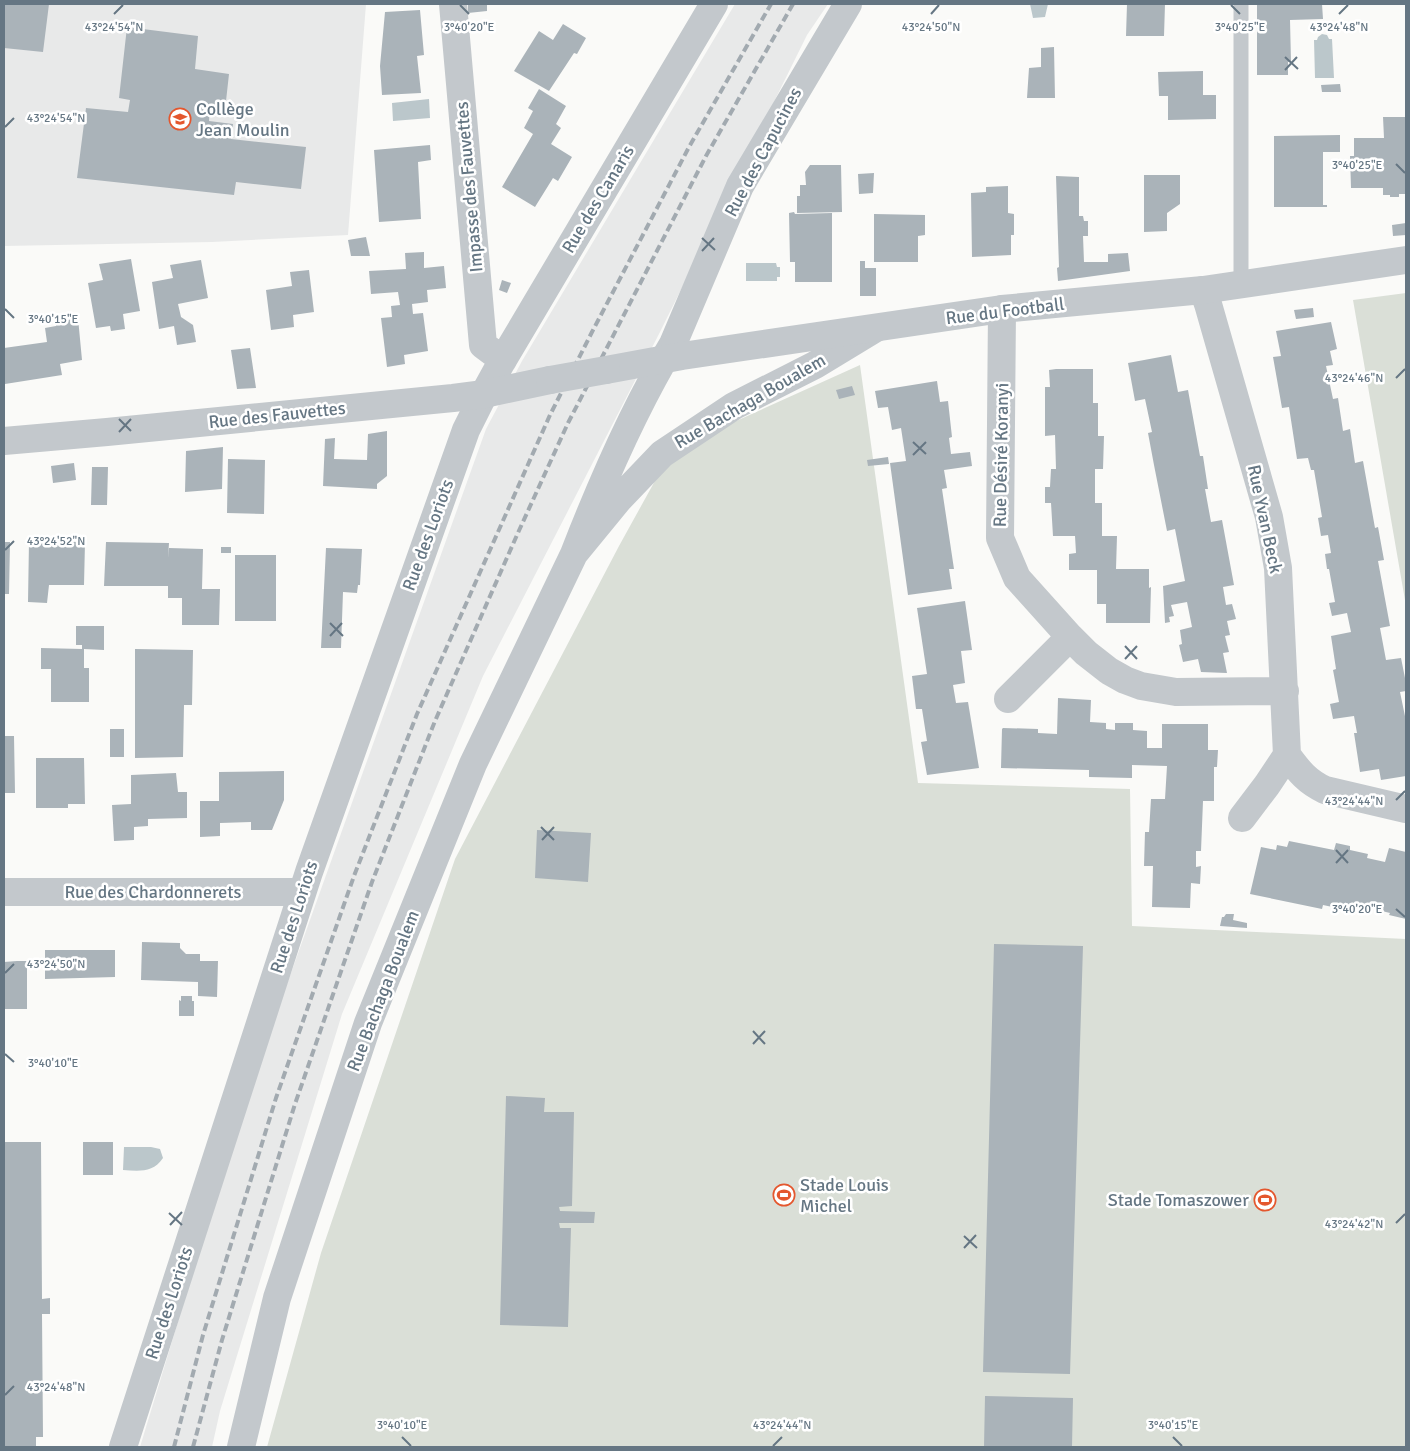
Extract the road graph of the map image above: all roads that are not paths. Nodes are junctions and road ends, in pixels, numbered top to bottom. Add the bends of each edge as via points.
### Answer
1 (453, 4) edge
2 (714, 4) edge
3 (848, 4) edge
4 (1241, 4) edge
5 (1406, 260) edge
6 (1241, 284) junction
7 (1203, 290) junction
8 (1002, 309) junction
9 (876, 328) junction
10 (503, 360) junction
11 (664, 360) junction
12 (550, 380) joint
13 (484, 394) junction
14 (4, 441) edge
15 (574, 554) junction
16 (1070, 637) junction
17 (1285, 691) junction
18 (1008, 699) dead end
19 (1287, 755) junction
20 (1406, 809) edge
21 (1242, 818) dead end
22 (4, 892) edge
23 (302, 892) junction
24 (123, 1447) edge
25 (241, 1447) edge

1 - 10 street, Impasse des Fauvettes via 483,345
2 - 10 street, Rue des Canaris
3 - 11 street, Rue des Capucines via 740,186
4 - 6 lane
5 - 6 street, Rue du Football
6 - 7 street, Rue du Football
7 - 8 street, Rue du Football
7 - 17 street, Rue Yvan Beck via 1269,517 1278,568
8 - 9 street, Rue du Football
8 - 16 street, Rue Désiré Koranyi via 1000,538 1017,578
9 - 11 street, Rue du Football
9 - 15 street, Rue Bachaga Boualem via 734,406 662,454 619,499
10 - 13 street, Rue des Canaris
11 - 12 street, Rue du Football, bridge
11 - 15 street, Rue Bachaga Boualem via 596,496
12 - 13 street, Rue des Fauvettes
13 - 14 street, Rue des Fauvettes
13 - 23 street, Rue des Loriots via 466,430
15 - 25 street, Rue Bachaga Boualem via 473,764 368,1023 277,1298
16 - 17 street, Rue Désiré Koranyi via 1109,671 1141,686 1176,692
16 - 18 street
17 - 19 street, Rue Yvan Beck
19 - 20 street via 1302,775 1325,790
19 - 21 street
22 - 23 street, Rue des Chardonnerets
23 - 24 street, Rue des Loriots

